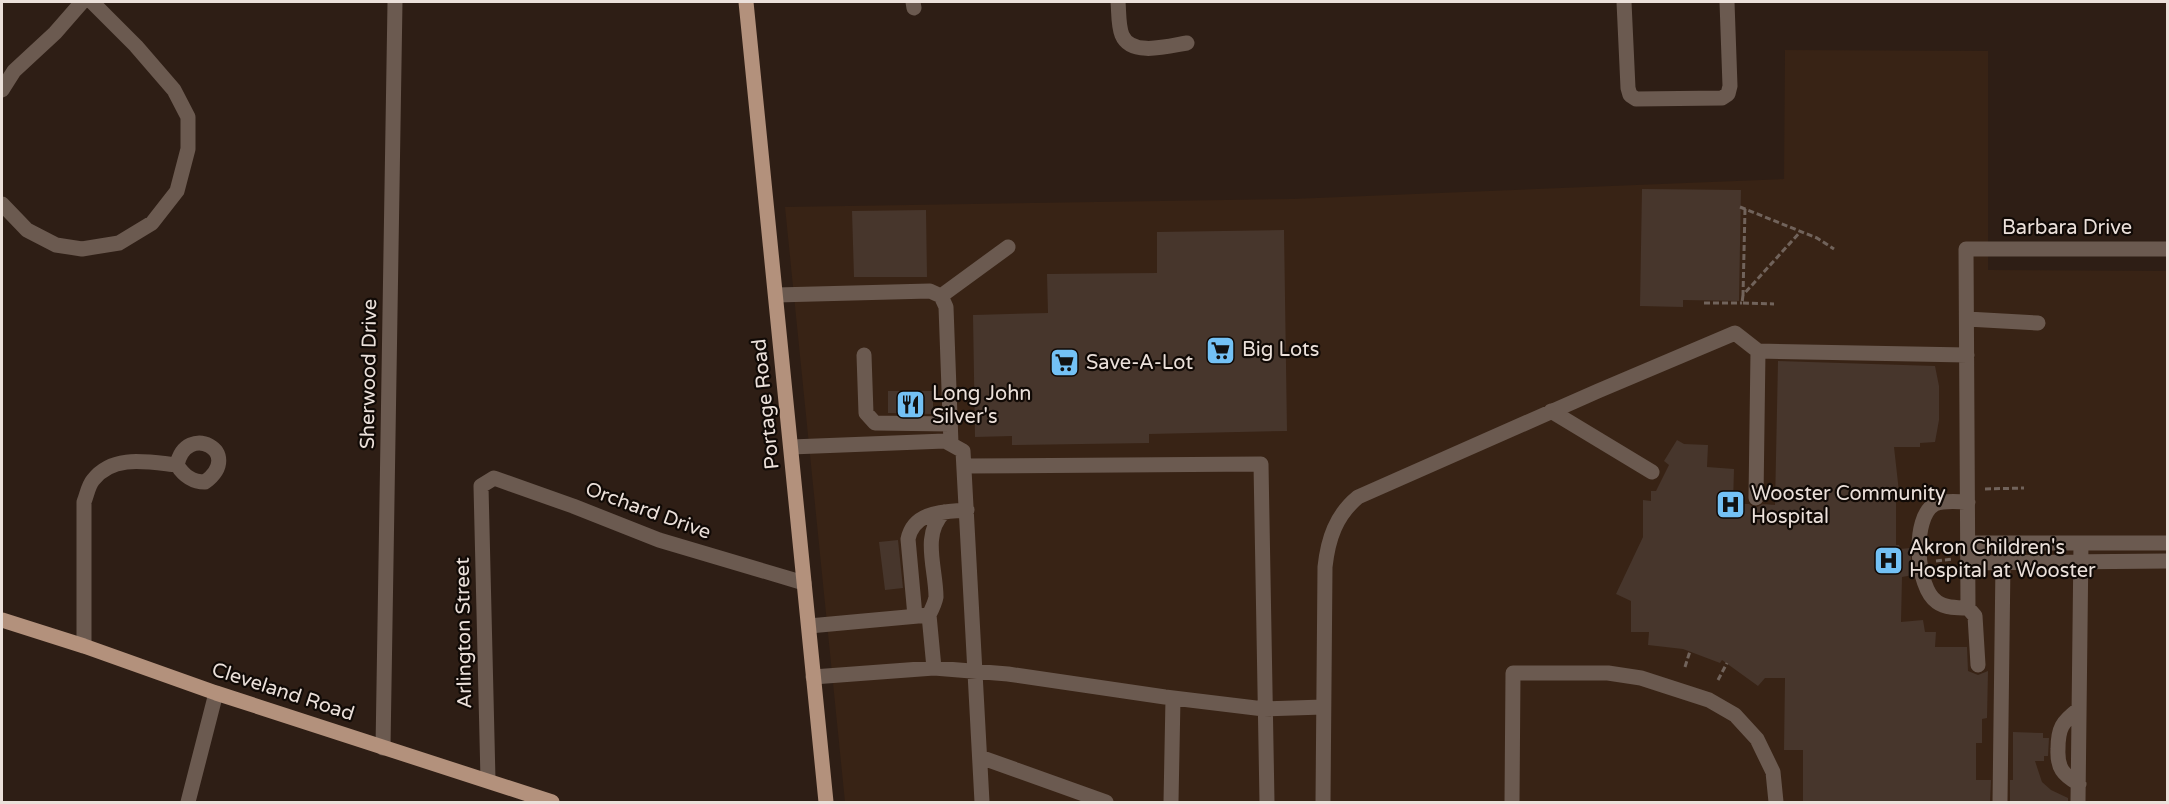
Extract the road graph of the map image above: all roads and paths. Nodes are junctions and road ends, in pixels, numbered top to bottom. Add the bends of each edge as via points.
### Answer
1 (82, 2) edge
2 (92, 2) edge
3 (395, 2) edge
4 (746, 2) edge
5 (1118, 2) edge
6 (1624, 2) edge
7 (1727, 2) edge
8 (1187, 43) dead end
9 (2, 90) edge
10 (2, 204) edge
11 (1802, 231) junction
12 (1008, 247) dead end
13 (1834, 249) dead end
14 (2168, 249) edge
15 (776, 295) junction
16 (1743, 295) junction
17 (941, 296) junction
18 (1704, 303) dead end
19 (1742, 303) junction
20 (1774, 304) dead end
21 (1967, 319) junction
22 (2038, 324) dead end
23 (1758, 351) junction
24 (864, 355) dead end
25 (1967, 355) junction
26 (1551, 411) junction
27 (950, 424) junction
28 (951, 444) junction
29 (791, 447) junction
30 (177, 465) dead end
31 (965, 466) junction
32 (1652, 472) dead end
33 (481, 486) joint
34 (2024, 488) dead end
35 (1985, 489) dead end
36 (1756, 498) dead end
37 (1968, 502) junction
38 (967, 510) junction
39 (937, 514) junction
40 (1968, 543) junction
41 (2081, 543) junction
42 (2168, 543) edge
43 (2168, 561) edge
44 (1968, 562) junction
45 (2003, 562) junction
46 (2081, 562) junction
47 (804, 583) junction
48 (1968, 608) junction
49 (922, 616) junction
50 (2, 620) edge
51 (808, 626) junction
52 (84, 646) junction
53 (1690, 651) dead end
54 (1727, 663) dead end
55 (1978, 665) dead end
56 (1685, 667) dead end
57 (934, 668) junction
58 (975, 671) junction
59 (813, 677) junction
60 (1718, 680) dead end
61 (216, 693) junction
62 (1173, 698) junction
63 (1323, 707) junction
64 (1264, 709) junction
65 (2079, 709) junction
66 (383, 748) junction
67 (980, 757) junction
68 (488, 780) junction
69 (2079, 784) junction
70 (188, 802) edge
71 (552, 802) edge
72 (826, 802) edge
73 (982, 802) edge
74 (1106, 802) edge
75 (1171, 802) edge
76 (1267, 802) edge
77 (1323, 802) edge
78 (1512, 802) edge
79 (1776, 802) edge
80 (2000, 802) edge
81 (2078, 802) edge

1 - 9 street via 14,71
2 - 10 street via 174,90 188,117 188,149 177,191 152,223 119,243 82,249 56,245 27,230
3 - 66 street, Sherwood Drive
4 - 15 main road, Portage Road
5 - 8 street via 1122,35 1130,45 1140,49
6 - 7 street via 1628,88 1636,99 1722,98 1728,94
11 - 13 path
11 - 16 path
11 - 16 path via 1742,208
12 - 17 street
14 - 21 street, Barbara Drive via 1966,249
15 - 17 street via 930,291
15 - 29 main road, Portage Road
16 - 19 path
17 - 27 street via 946,307
18 - 19 path
19 - 20 path
21 - 22 street
21 - 25 street
23 - 25 street
23 - 26 street via 1736,333
23 - 36 street
24 - 27 street via 866,413 874,423
25 - 37 street
26 - 32 street
26 - 63 street via 1358,497 1341,513 1327,546 1325,567
27 - 28 street
28 - 29 street via 945,441
28 - 31 street via 963,451
29 - 47 main road, Portage Road
30 - 52 street via 140,461 110,465 92,481 84,502
31 - 38 street
31 - 64 street via 1261,464
33 - 47 street, Orchard Drive via 494,478 659,540
33 - 68 street, Arlington Street
34 - 35 path
37 - 40 street
37 - 48 street via 1935,504 1926,513 1919,538 1923,582 1930,594 1937,602
38 - 39 street
38 - 58 street
39 - 49 street via 931,537 936,600
39 - 49 street via 918,521 910,529 908,539
40 - 41 street
40 - 44 street
41 - 42 street
41 - 46 street
43 - 46 street
44 - 45 street
44 - 48 street
45 - 46 street
45 - 80 street
46 - 65 street
47 - 51 main road, Portage Road
48 - 55 street via 1975,616
49 - 51 street
49 - 57 street
50 - 52 main road, Cleveland Road
51 - 59 main road, Portage Road
52 - 61 main road, Cleveland Road
53 - 56 path
54 - 60 path
57 - 58 street
57 - 59 street
58 - 62 street
58 - 67 street
59 - 72 main road, Portage Road
61 - 66 main road, Cleveland Road
61 - 70 street
62 - 64 street
62 - 75 street
63 - 64 street
63 - 77 street
64 - 76 street
65 - 69 street
65 - 69 street via 2062,724 2057,761 2068,778
66 - 68 main road, Cleveland Road
67 - 73 street
67 - 74 street
68 - 71 main road, Cleveland Road
69 - 81 street
78 - 79 street via 1513,673 1608,673 1641,678 1709,700 1735,715 1757,739 1773,772

